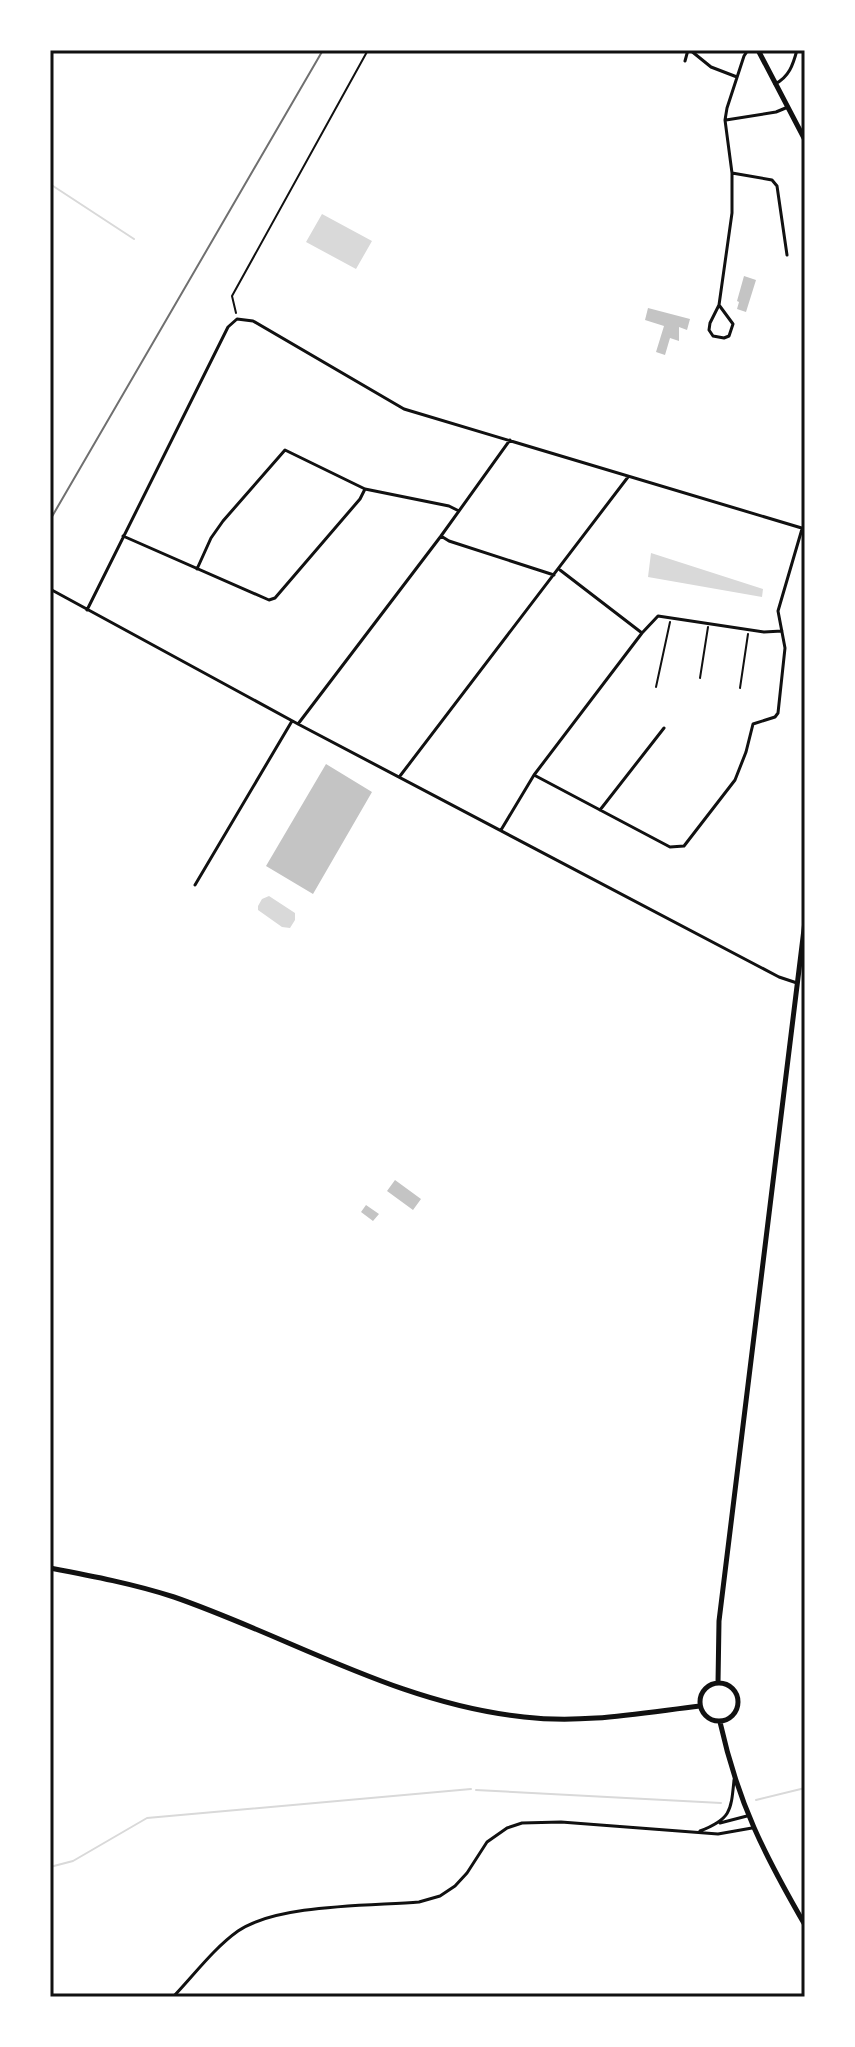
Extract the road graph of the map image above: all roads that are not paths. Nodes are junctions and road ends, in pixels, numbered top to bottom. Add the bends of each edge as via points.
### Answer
1 (514, 50) edge
2 (524, 50) edge
3 (689, 50) edge
4 (748, 50) edge
5 (758, 50) edge
6 (797, 50) edge
7 (685, 61) dead end
8 (737, 77) junction
9 (775, 84) junction
10 (788, 107) junction
11 (725, 120) junction
12 (805, 140) edge
13 (732, 173) junction
14 (787, 255) dead end
15 (719, 305) junction
16 (510, 440) junction
17 (629, 476) junction
18 (365, 489) junction
19 (459, 511) junction
20 (804, 529) edge
21 (123, 536) junction
22 (441, 536) junction
23 (197, 569) junction
24 (558, 569) junction
25 (554, 575) junction
26 (50, 589) edge
27 (87, 610) junction
28 (782, 631) junction
29 (642, 633) junction
30 (292, 721) junction
31 (298, 724) junction
32 (664, 728) dead end
33 (534, 775) junction
34 (400, 776) junction
35 (600, 810) junction
36 (501, 830) junction
37 (195, 885) dead end
38 (805, 921) edge
39 (797, 983) junction
40 (50, 1568) edge
41 (718, 1683) junction
42 (700, 1706) junction
43 (720, 1722) junction
44 (734, 1779) junction
45 (747, 1816) junction
46 (719, 1823) junction
47 (752, 1828) junction
48 (696, 1832) junction
49 (805, 1925) edge
50 (173, 1997) edge

1 - 2 street
3 - 7 street
3 - 8 street via 711,67
4 - 8 street
5 - 9 main road
6 - 9 street via 791,68
8 - 11 street
9 - 10 main road
10 - 11 street
10 - 12 main road
11 - 13 street
13 - 14 street via 772,180 777,186
13 - 15 street
15 - 15 street via 709,330 724,338 733,324
16 - 17 street
16 - 19 street
16 - 21 street via 404,409 253,321 237,319 228,327
17 - 20 street
17 - 24 street
18 - 19 street
18 - 23 street via 275,598 264,599
18 - 23 street via 285,450 223,521
19 - 22 street
20 - 28 street via 778,611
21 - 23 street
21 - 27 street
22 - 25 street
22 - 31 street
24 - 25 street
24 - 29 street
25 - 34 street
26 - 27 street
27 - 30 street
28 - 29 street via 658,616
28 - 35 street via 778,713 753,724 735,780 684,846 670,847
29 - 33 street
30 - 31 street
30 - 37 street
31 - 34 street
32 - 35 street
33 - 35 street
33 - 36 street
34 - 36 street
36 - 39 street
38 - 39 main road
39 - 41 main road via 719,1621
40 - 42 main road via 174,1597 397,1689 481,1711 584,1719
41 - 42 main road via 702,1693
41 - 43 main road via 729,1686 738,1701 732,1717
42 - 43 main road via 705,1716
43 - 44 main road
44 - 45 main road
44 - 46 street via 731,1805
45 - 46 street
45 - 47 main road
46 - 48 street
47 - 48 street
47 - 49 main road
48 - 50 street via 538,1821 507,1828 487,1842 467,1873 440,1896 269,1916 237,1932

